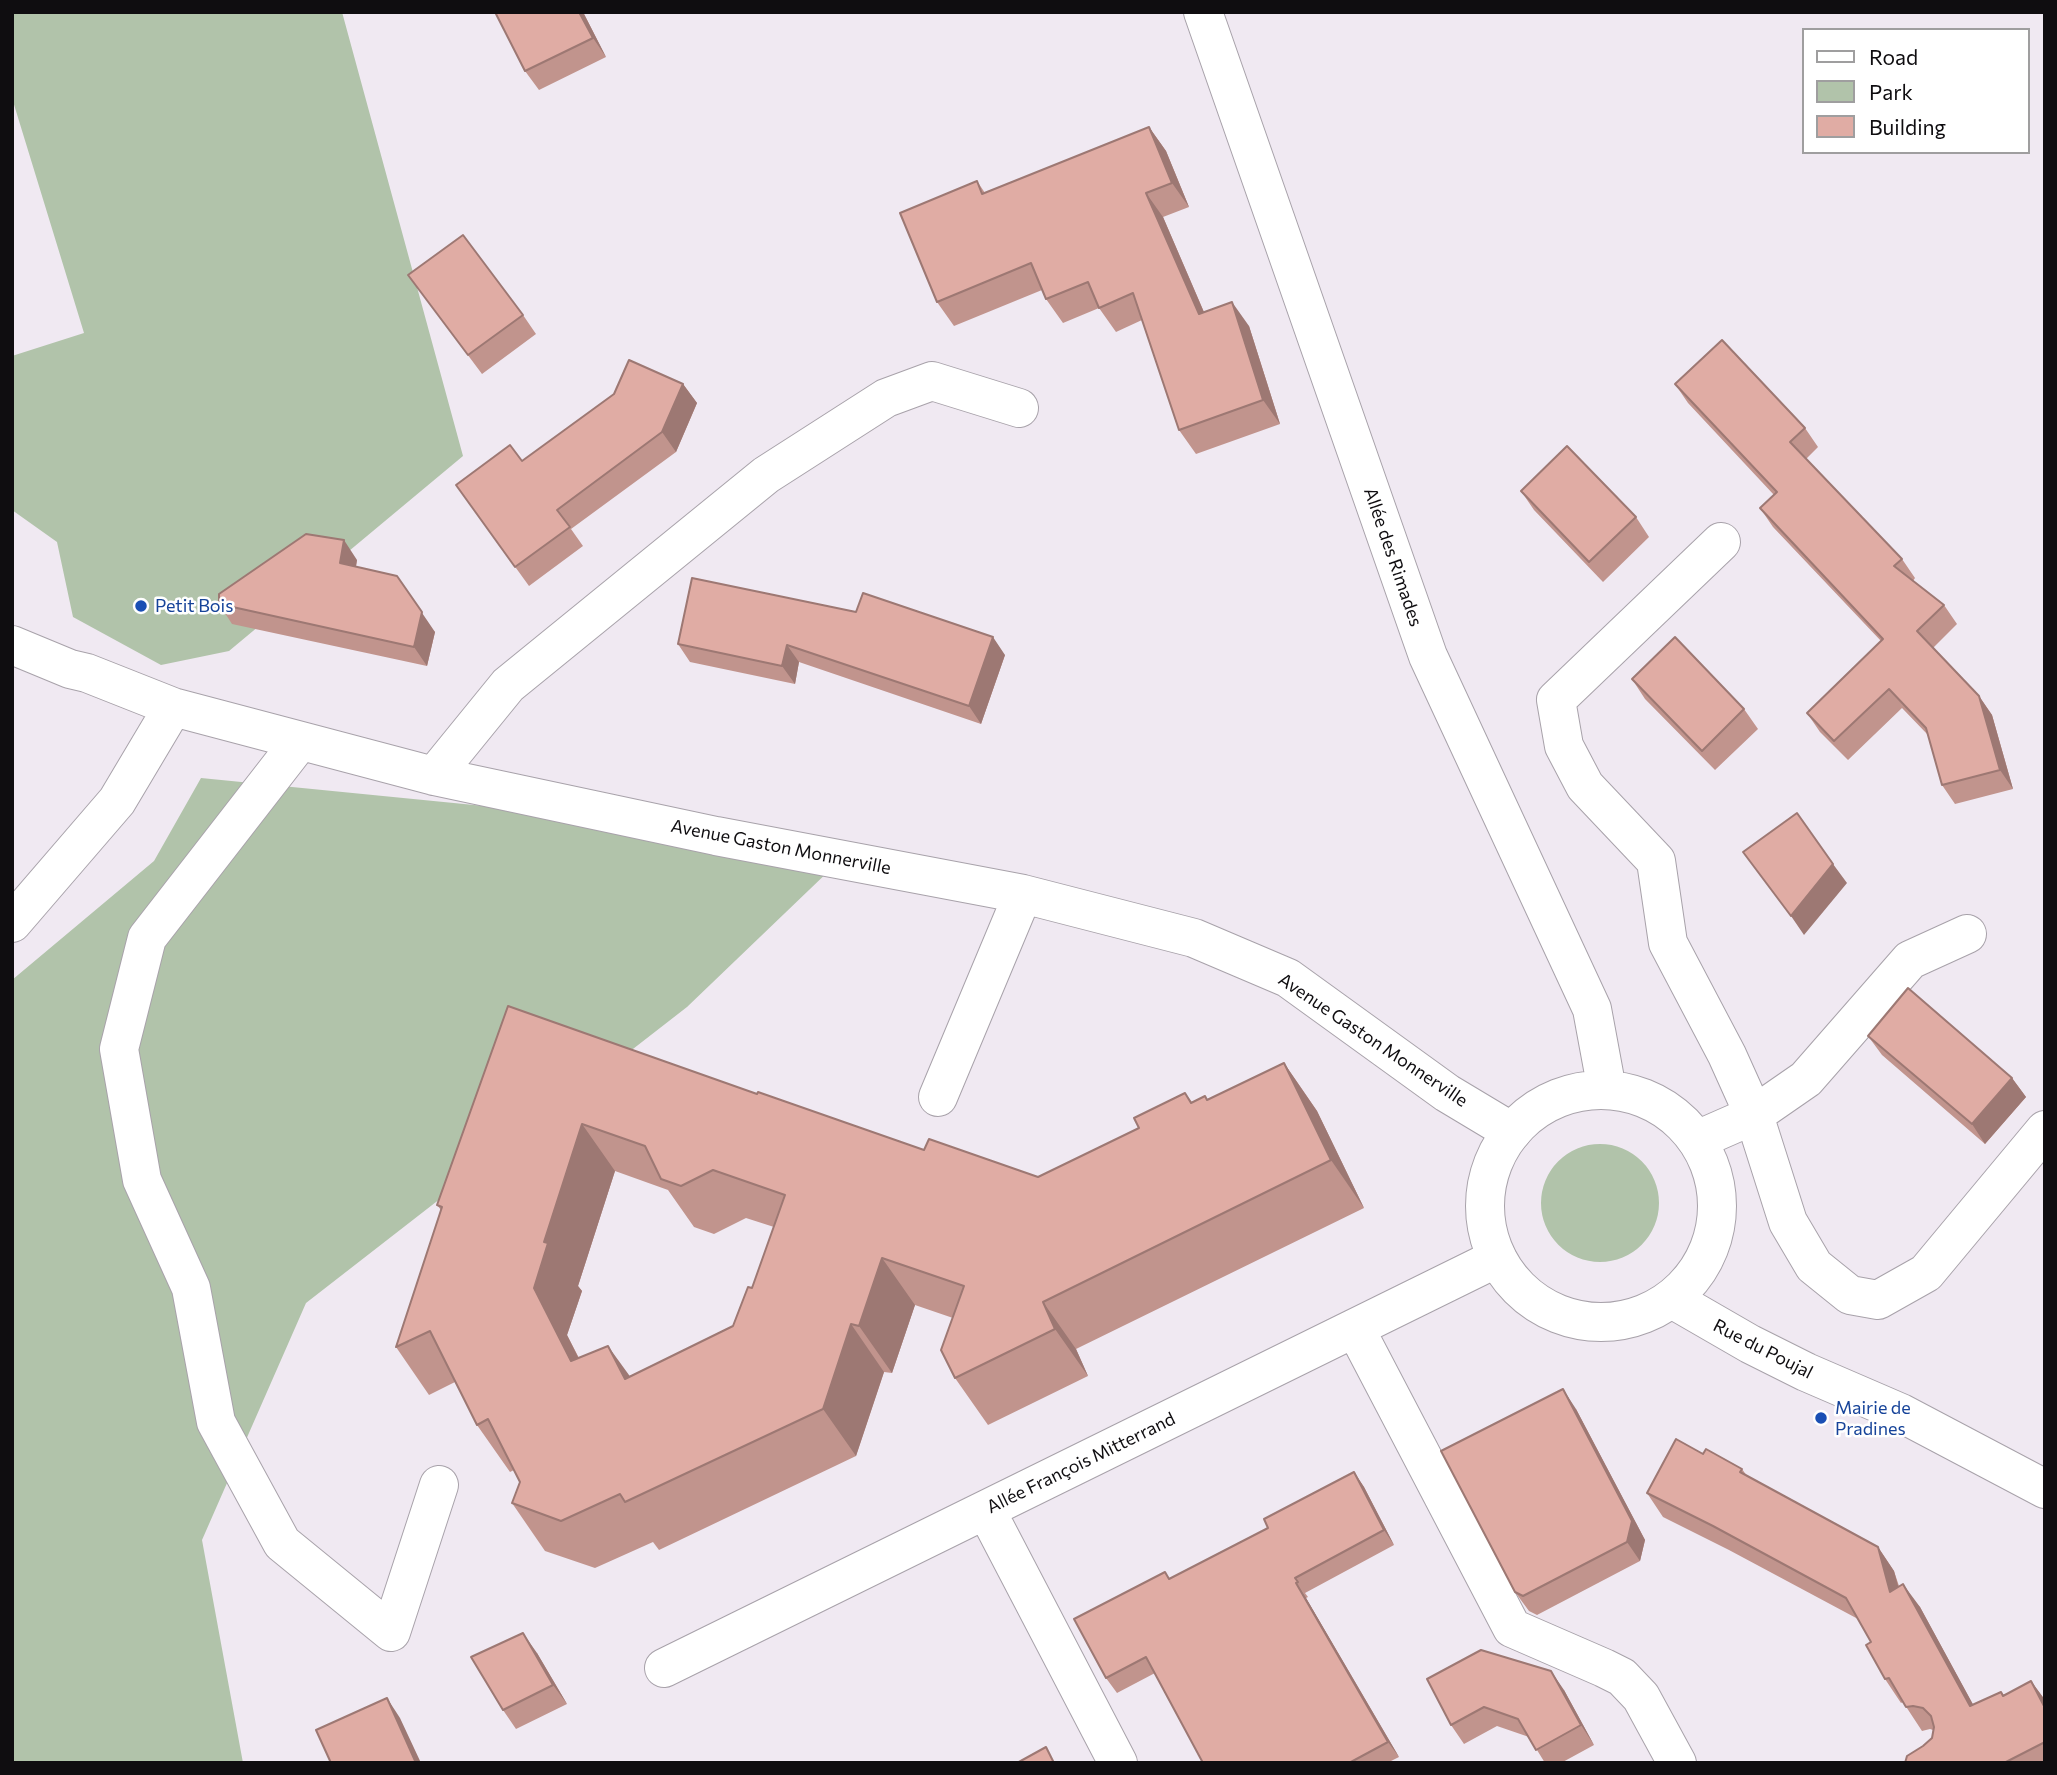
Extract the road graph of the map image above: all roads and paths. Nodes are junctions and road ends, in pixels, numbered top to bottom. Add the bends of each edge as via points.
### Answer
1 (1203, 12) edge
2 (1019, 408) dead end
3 (1721, 542) dead end
4 (12, 645) edge
5 (173, 707) junction
6 (300, 741) junction
7 (433, 776) junction
8 (1023, 894) junction
9 (12, 923) edge
10 (1967, 934) dead end
11 (1607, 1090) junction
12 (938, 1097) dead end
13 (1754, 1115) junction
14 (2045, 1130) edge
15 (1511, 1132) junction
16 (1697, 1139) junction
17 (1497, 1258) junction
18 (1672, 1299) junction
19 (1355, 1328) junction
20 (439, 1485) dead end
21 (2045, 1489) edge
22 (986, 1510) junction
23 (664, 1668) dead end
24 (1118, 1763) edge
25 (1677, 1763) edge

1 - 11 street, Allée des Rimades via 1427,656 1592,1009
2 - 7 street via 932,381 886,398 766,475 508,685
3 - 13 street via 1556,700 1563,746 1585,786 1656,861 1668,943
4 - 5 street, Avenue Gaston Monnerville
5 - 6 street, Avenue Gaston Monnerville
5 - 9 street via 117,801
6 - 7 street, Avenue Gaston Monnerville
6 - 20 street via 147,939 119,1049 142,1180 191,1288 216,1422 282,1543 391,1632
7 - 8 street, Avenue Gaston Monnerville
8 - 12 street
8 - 15 street, Avenue Gaston Monnerville via 1194,938 1288,978 1447,1093
10 - 13 street via 1910,960 1806,1079
11 - 15 street via 1572,1094 1538,1109
11 - 16 street via 1642,1097 1673,1114
13 - 14 street via 1788,1222 1814,1266 1850,1295 1878,1300 1926,1273
13 - 16 street
15 - 17 street via 1494,1161 1486,1194 1487,1226
16 - 18 street via 1713,1172 1718,1207 1713,1242 1696,1273
17 - 18 street via 1516,1286 1543,1307 1575,1320 1608,1322 1642,1316
17 - 19 street, Allée François Mitterrand
18 - 21 street, Rue du Poujal via 1750,1344 1900,1413
19 - 22 street, Allée François Mitterrand
19 - 25 street via 1512,1628 1622,1677 1641,1697
22 - 23 street, Allée François Mitterrand
22 - 24 street

